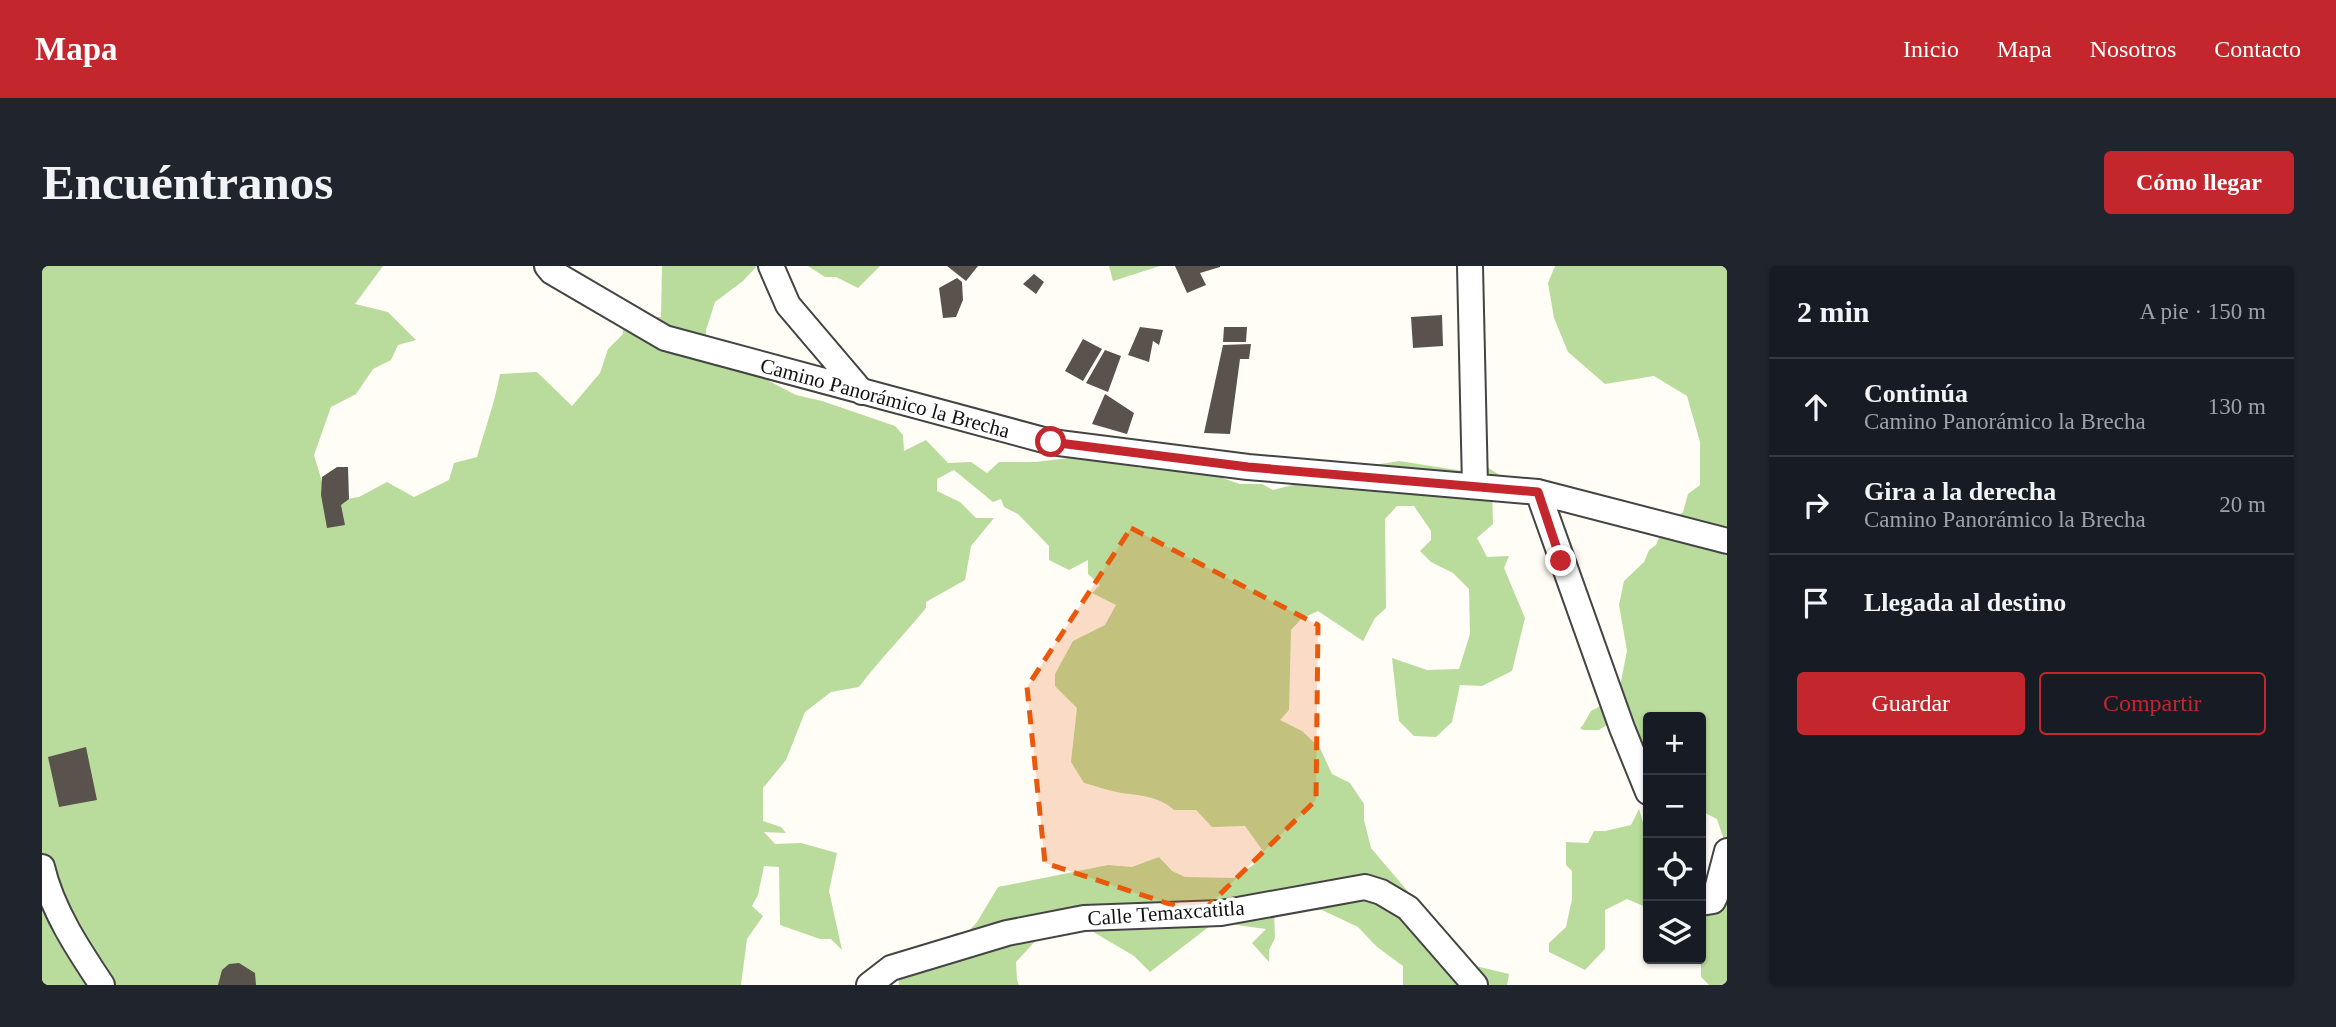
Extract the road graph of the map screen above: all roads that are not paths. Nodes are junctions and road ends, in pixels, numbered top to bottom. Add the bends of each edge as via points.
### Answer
1 (547, 266) edge
2 (771, 266) edge
3 (1470, 266) edge
4 (862, 392) junction
5 (1475, 486) junction
6 (1538, 492) junction
7 (1727, 541) edge
8 (1643, 780) edge
9 (1727, 851) edge
10 (42, 867) edge
11 (1706, 902) edge
12 (102, 985) edge
13 (869, 985) edge
14 (1475, 985) edge

1 - 4 street, Camino Panorámico la Brecha via 665,338
2 - 4 street via 789,305
3 - 5 street
4 - 5 street, Camino Panorámico la Brecha via 1051,442 1248,467
5 - 6 street, Camino Panorámico la Brecha
6 - 7 street, Camino Panorámico la Brecha
6 - 8 street
9 - 11 street via 1715,897
10 - 12 street via 72,939
13 - 14 street, Calle Temaxcatitla via 891,968 1007,933 1084,918 1221,913 1365,887 1408,908

